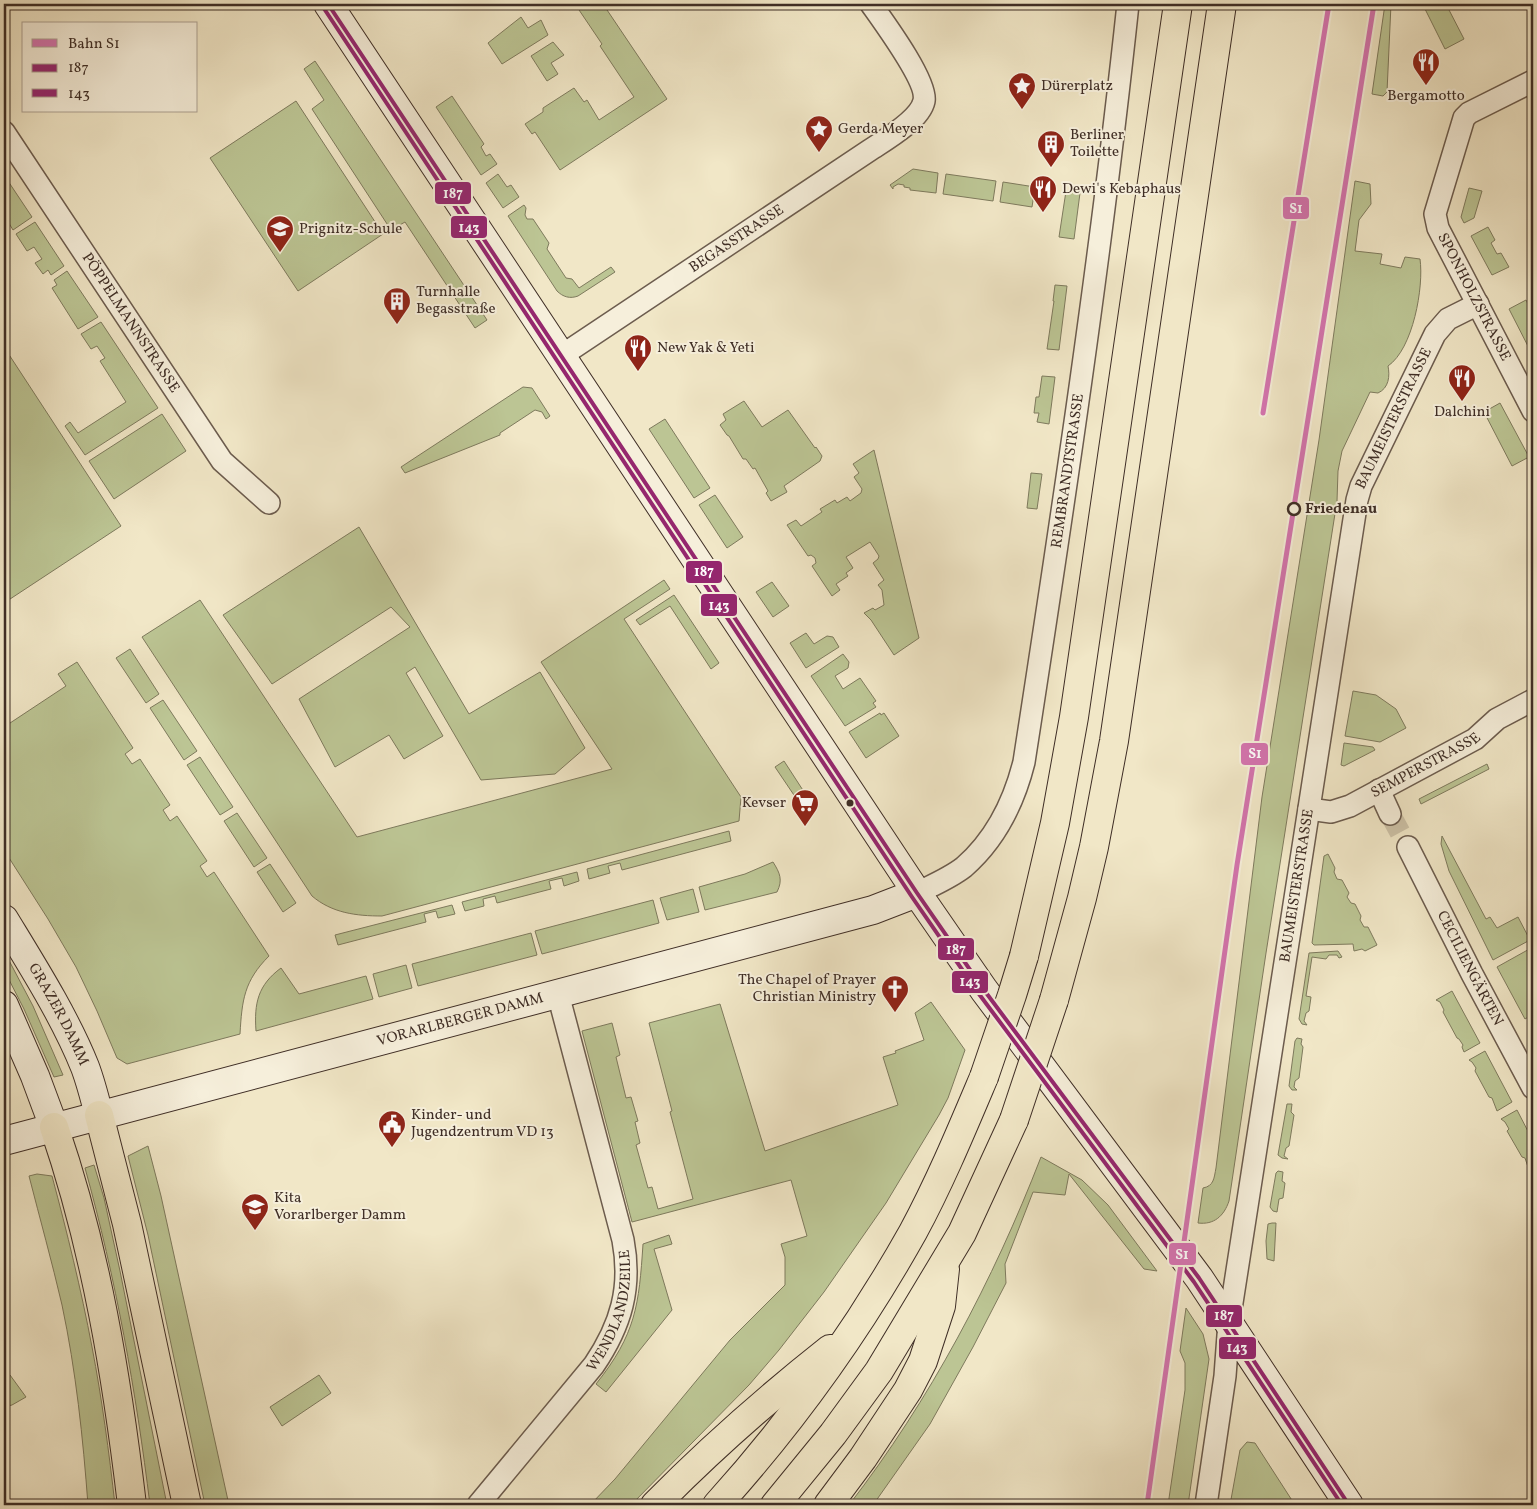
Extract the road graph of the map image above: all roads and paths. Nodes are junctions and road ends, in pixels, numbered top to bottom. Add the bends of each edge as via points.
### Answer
1 (328, 4) edge
2 (871, 4) edge
3 (1128, 4) edge
4 (1178, 4) edge
5 (1222, 4) edge
6 (1533, 81) edge
7 (4, 132) edge
8 (1478, 304) junction
9 (561, 356) junction
10 (1533, 411) edge
11 (269, 503) dead end
12 (1533, 700) edge
13 (1379, 790) junction
14 (1309, 809) junction
15 (1390, 814) tunnel mouth
16 (1408, 847) tunnel mouth
17 (917, 893) junction
18 (4, 919) edge
19 (558, 994) junction
20 (4, 1005) edge
21 (1533, 1088) edge
22 (99, 1115) junction
23 (54, 1127) junction
24 (4, 1140) edge
25 (946, 1260) junction
26 (1229, 1322) junction
27 (852, 1331) junction
28 (132, 1505) edge
29 (187, 1505) edge
30 (478, 1505) edge
31 (655, 1505) edge
32 (718, 1505) edge
33 (775, 1505) edge
34 (828, 1505) edge
35 (1206, 1505) edge
36 (1350, 1505) edge

1 - 9 street
2 - 9 street, BEGASSTRASSE via 906,57 924,92 924,102 918,112 870,150
3 - 17 street, REMBRANDTSTRASSE via 1080,393 1024,762 1015,794 993,835 964,867
4 - 27 highway, bridge via 1074,717 1055,822 1024,956 984,1077 940,1177 887,1277
5 - 25 highway, bridge via 1114,741 1086,881 1054,1000 1014,1120 962,1233
6 - 8 street, SPONHOLZSTRASSE via 1464,118 1435,214 1436,222
7 - 11 street, PÖPPELMANNSTRASSE via 222,461
8 - 10 street, SPONHOLZSTRASSE
8 - 14 street, BAUMEISTERSTRASSE via 1448,319 1435,334 1361,486
9 - 17 street
12 - 13 street, SEMPERSTRASSE via 1497,719 1475,739
13 - 14 street, SEMPERSTRASSE via 1331,812
13 - 15 street
14 - 26 street, BAUMEISTERSTRASSE
16 - 21 street, CECILIENGÄRTEN
17 - 19 street, VORARLBERGER DAMM via 873,910
17 - 26 street via 984,990
18 - 22 street, GRAZER DAMM via 75,1045
19 - 22 street, VORARLBERGER DAMM
19 - 30 street, WENDLANDZEILE via 623,1240 627,1276 625,1294 607,1346
20 - 23 street
22 - 23 street, VORARLBERGER DAMM
22 - 29 highway via 128,1224
23 - 24 street, VORARLBERGER DAMM
23 - 28 highway via 83,1223 103,1316 119,1402
25 - 33 highway via 879,1371
25 - 34 highway via 941,1306 923,1361 908,1390
26 - 35 street, BAUMEISTERSTRASSE via 1225,1376
26 - 36 street
27 - 31 highway via 767,1399
27 - 32 highway via 792,1417

